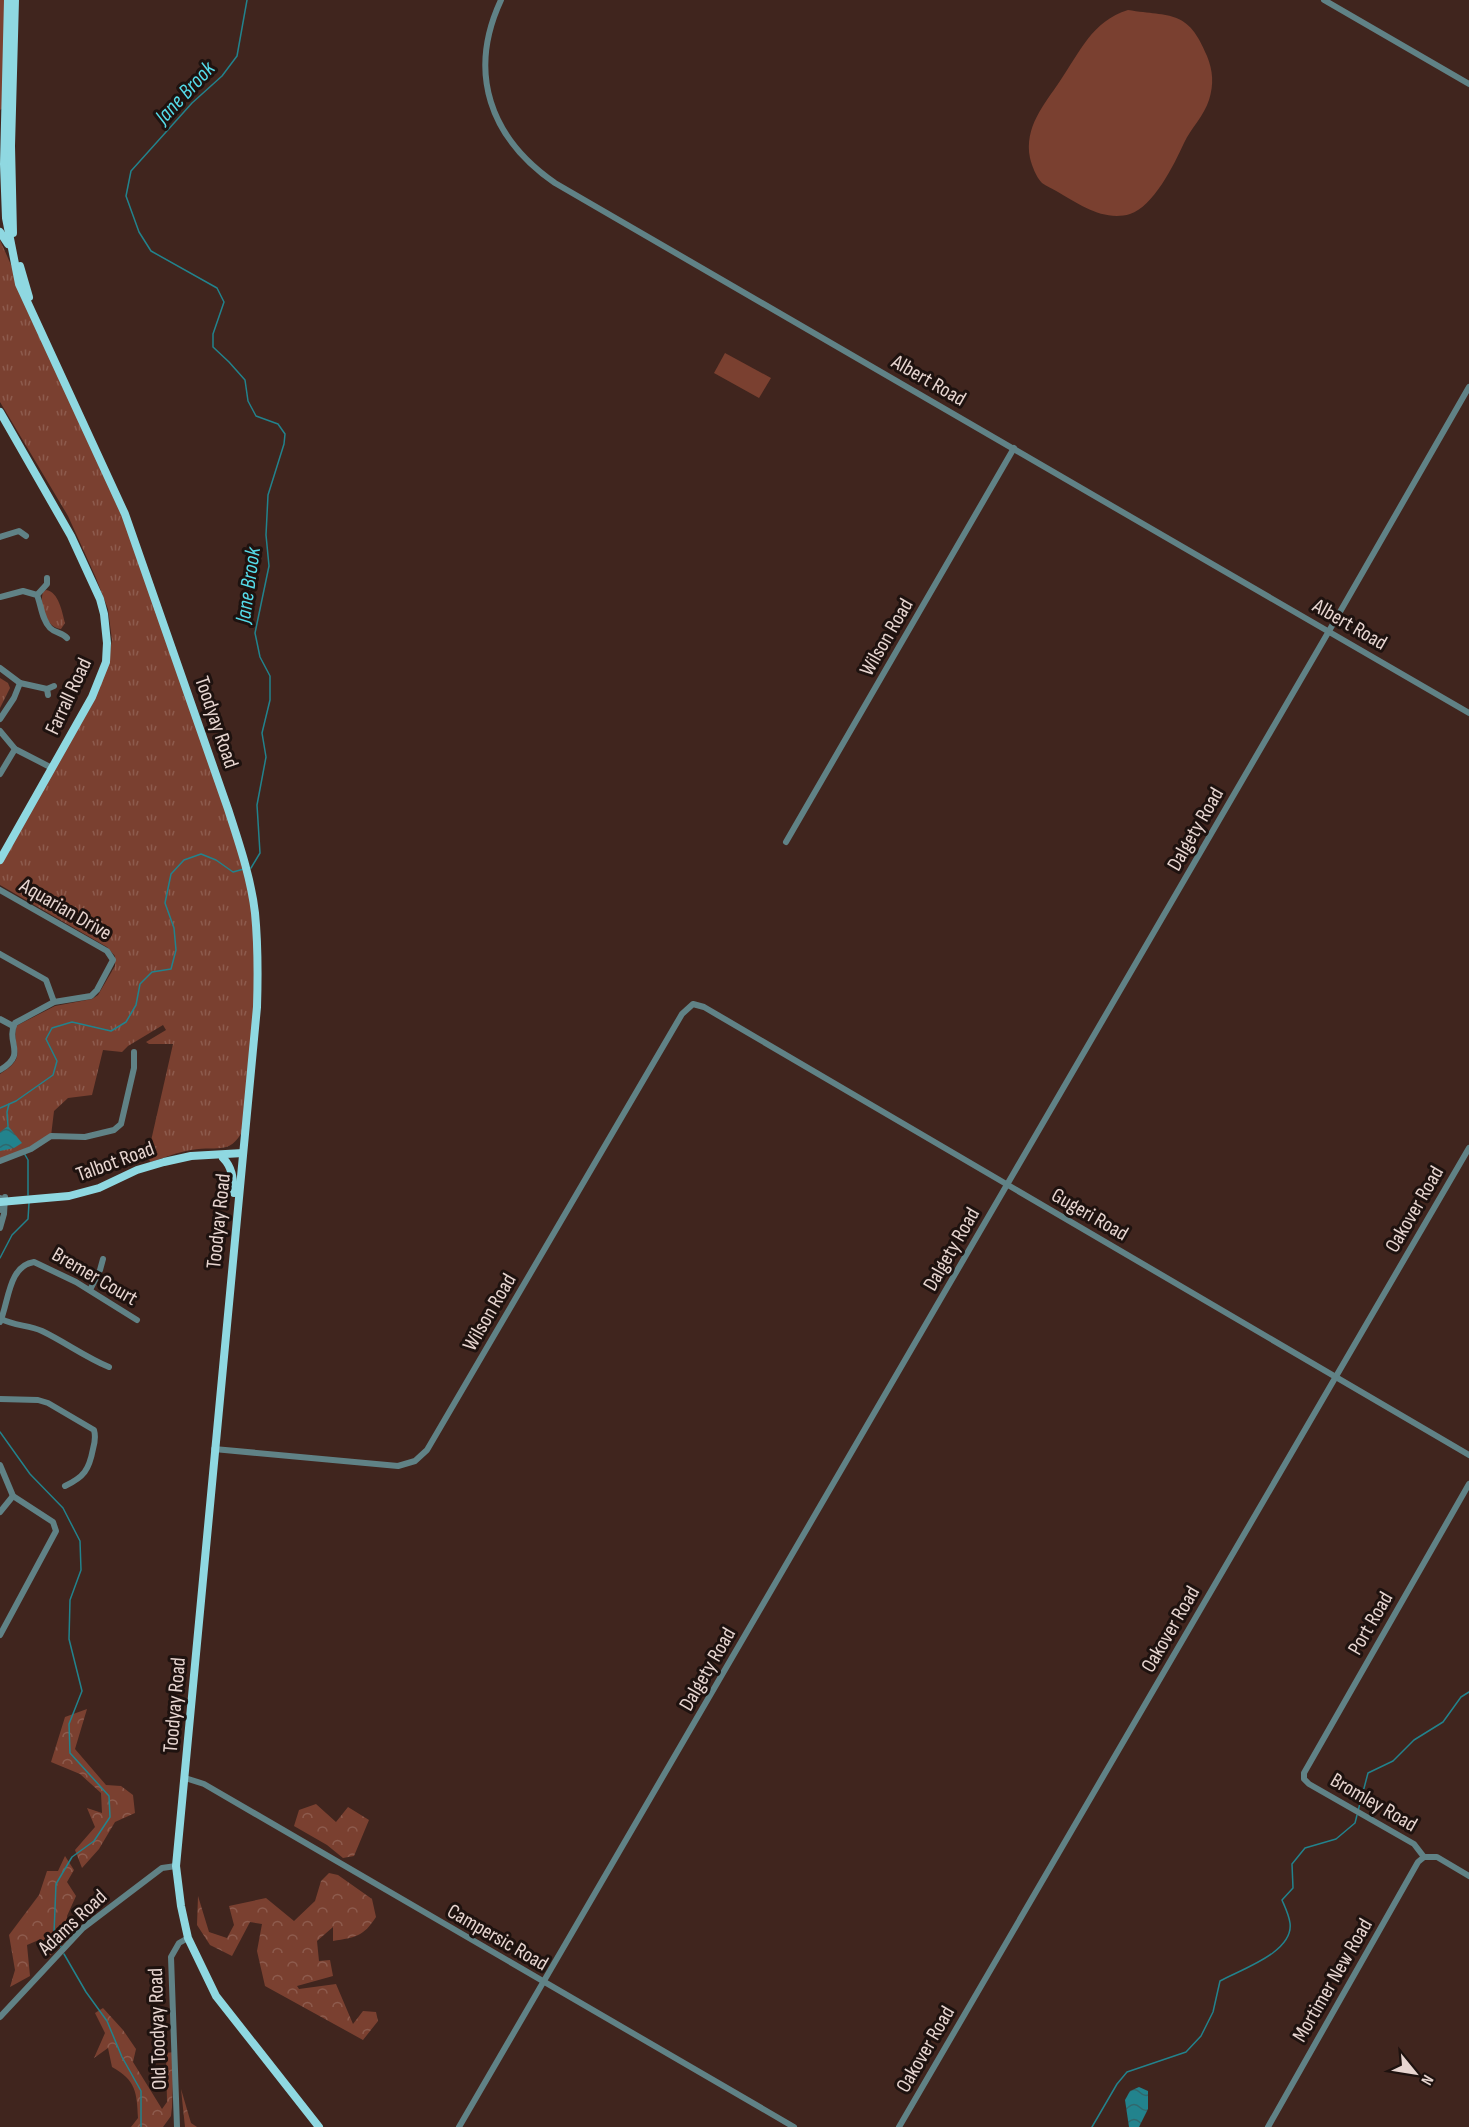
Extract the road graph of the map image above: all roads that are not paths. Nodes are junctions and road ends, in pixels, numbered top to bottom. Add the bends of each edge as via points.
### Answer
1 (8, 0) edge
2 (15, 0) edge
3 (501, 0) edge
4 (1324, 0) edge
5 (1469, 84) edge
6 (3, 201) edge
7 (6, 216) edge
8 (0, 232) edge
9 (11, 250) junction
10 (34, 314) junction
11 (1469, 387) edge
12 (0, 412) edge
13 (1014, 448) junction
14 (19, 523) dead end
15 (19, 531) junction
16 (26, 536) dead end
17 (0, 537) edge
18 (49, 583) dead end
19 (37, 595) junction
20 (0, 597) edge
21 (1329, 631) junction
22 (65, 633) dead end
23 (0, 668) edge
24 (20, 683) junction
25 (50, 690) dead end
26 (1469, 713) edge
27 (0, 719) edge
28 (0, 732) edge
29 (15, 748) junction
30 (52, 768) junction
31 (0, 774) edge
32 (786, 842) dead end
33 (0, 860) edge
34 (0, 890) edge
35 (0, 954) edge
36 (54, 1002) junction
37 (693, 1004) joint
38 (0, 1020) edge
39 (13, 1026) junction
40 (134, 1052) dead end
41 (0, 1070) edge
42 (1469, 1148) edge
43 (221, 1157) junction
44 (242, 1157) junction
45 (0, 1161) edge
46 (1007, 1185) junction
47 (2, 1200) edge
48 (0, 1210) edge
49 (235, 1221) junction
50 (0, 1228) edge
51 (103, 1259) dead end
52 (90, 1290) junction
53 (0, 1320) edge
54 (137, 1320) dead end
55 (109, 1366) dead end
56 (1336, 1377) junction
57 (0, 1399) edge
58 (214, 1449) junction
59 (1469, 1455) edge
60 (0, 1465) edge
61 (1469, 1484) edge
62 (64, 1486) dead end
63 (13, 1496) junction
64 (0, 1512) edge
65 (0, 1635) edge
66 (185, 1778) junction
67 (1304, 1779) joint
68 (1427, 1856) junction
69 (176, 1866) junction
70 (1469, 1876) edge
71 (188, 1938) junction
72 (544, 1982) junction
73 (0, 2018) edge
74 (177, 2127) edge
75 (319, 2127) edge
76 (459, 2127) edge
77 (794, 2127) edge
78 (899, 2127) edge
79 (1268, 2127) edge

1 - 6 main road, Toodyay Road
2 - 7 main road, Toodyay Road
3 - 13 street, Albert Road via 488,38 488,92 509,141 537,171
4 - 5 street
6 - 7 main road, Toodyay Road
7 - 9 main road, Toodyay Road
7 - 10 main road, Toodyay Road
8 - 9 main road
9 - 10 main road, Toodyay Road via 19,284
10 - 44 main road, Toodyay Road via 125,514 242,852 255,912 258,970
11 - 21 street, Dalgety Road
12 - 30 main road, Farrall Road via 71,536 100,599 107,630 106,662 100,680
13 - 21 street, Albert Road
13 - 32 street, Wilson Road
14 - 15 street
15 - 16 street
15 - 17 street
18 - 19 street
19 - 20 street via 23,591
19 - 22 street via 45,622 52,630
21 - 26 street, Albert Road
21 - 46 street, Dalgety Road
23 - 24 street
24 - 25 street
24 - 27 street
28 - 29 street
29 - 30 street
29 - 31 street
30 - 33 main road, Farrall Road
34 - 36 street, Aquarian Drive via 111,955 112,966 94,994
35 - 36 street via 46,980
36 - 39 street, Aquarian Drive
37 - 46 street, Gugeri Road
37 - 58 street, Wilson Road via 682,1014 427,1450 415,1461 398,1466
38 - 39 street
39 - 41 street via 15,1056
40 - 45 street via 120,1126 85,1137 51,1136
42 - 56 street, Oakover Road
43 - 44 main road, Talbot Road via 224,1153
43 - 47 main road, Talbot Road via 191,1156 164,1162 69,1196
43 - 49 main road via 233,1176
44 - 49 main road, Toodyay Road
46 - 56 street, Gugeri Road
46 - 72 street, Dalgety Road
47 - 48 street
47 - 50 street
49 - 58 main road, Toodyay Road
51 - 52 street
52 - 53 street, Bremer Court via 31,1262 14,1277
52 - 54 street, Bremer Court
53 - 55 street via 44,1332
56 - 59 street, Gugeri Road
56 - 78 street, Oakover Road
57 - 62 street via 48,1403 94,1430 89,1468
58 - 66 main road, Toodyay Road
60 - 63 street
61 - 67 street, Port Road via 1306,1768
63 - 64 street
63 - 65 street via 53,1522 56,1531
66 - 69 main road, Toodyay Road
66 - 72 street, Campersic Road via 204,1784
67 - 68 street, Bromley Road via 1414,1844
68 - 70 street, Bromley Road via 1437,1857
68 - 79 street, Mortimer New Road via 1413,1872
69 - 71 main road, Toodyay Road
69 - 73 street, Adams Road via 162,1868 83,1928
71 - 74 street, Old Toodyay Road via 179,1943 171,1957
71 - 75 main road, Toodyay Road via 216,1996
72 - 76 street, Dalgety Road
72 - 77 street, Campersic Road

